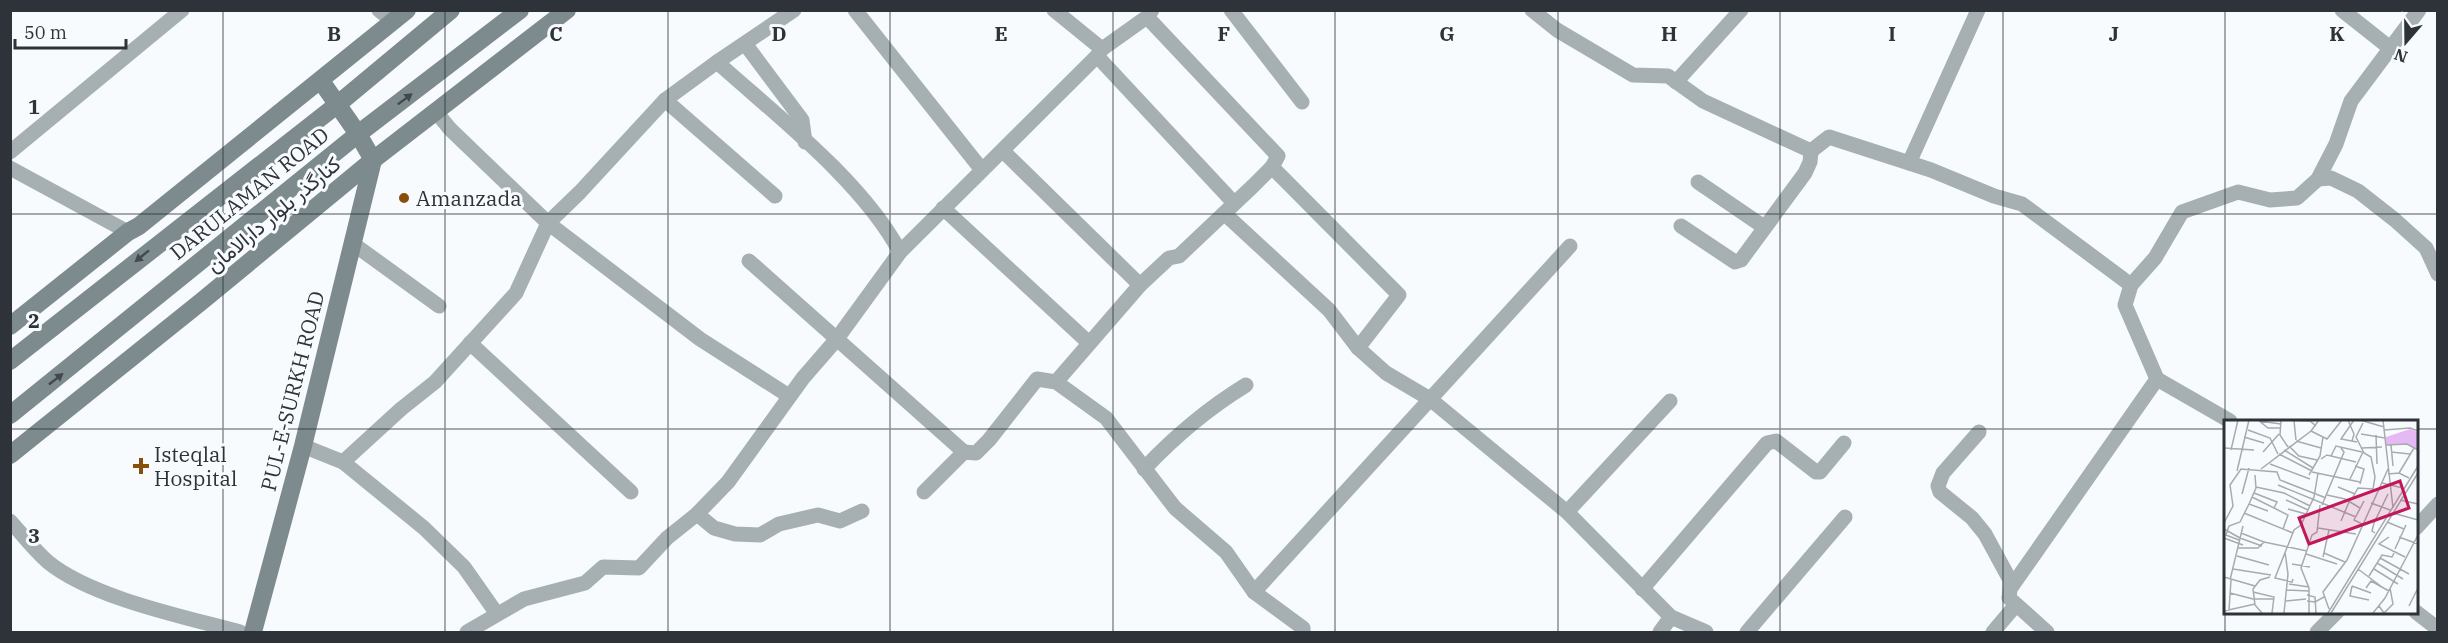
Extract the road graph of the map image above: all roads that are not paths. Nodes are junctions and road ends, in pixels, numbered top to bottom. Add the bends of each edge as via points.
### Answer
1 (182, 10) edge
2 (451, 10) edge
3 (520, 10) edge
4 (567, 10) edge
5 (794, 10) edge
6 (855, 10) edge
7 (1054, 10) edge
8 (1231, 10) edge
9 (1532, 10) edge
10 (1741, 10) edge
11 (1978, 10) edge
12 (2342, 10) edge
13 (2419, 10) edge
14 (393, 14) edge
15 (1149, 14) edge
16 (746, 45) junction
17 (2390, 48) junction
18 (1099, 52) junction
19 (717, 62) junction
20 (321, 81) junction
21 (1676, 82) junction
22 (665, 100) junction
23 (1302, 102) dead end
24 (338, 104) junction
25 (436, 112) junction
26 (358, 134) junction
27 (805, 142) junction
28 (1003, 151) junction
29 (1811, 151) junction
30 (10, 152) edge
31 (373, 160) junction
32 (1909, 163) junction
33 (1272, 166) junction
34 (10, 168) edge
35 (982, 170) junction
36 (2318, 179) junction
37 (1698, 182) dead end
38 (776, 196) dead end
39 (943, 208) junction
40 (1229, 208) junction
41 (548, 223) junction
42 (1681, 226) dead end
43 (1764, 227) junction
44 (128, 232) junction
45 (352, 243) junction
46 (1570, 246) dead end
47 (900, 252) junction
48 (750, 261) dead end
49 (2438, 274) edge
50 (1140, 285) junction
51 (2132, 285) junction
52 (439, 306) dead end
53 (10, 326) edge
54 (836, 340) junction
55 (470, 343) junction
56 (1089, 343) junction
57 (1358, 348) junction
58 (10, 361) edge
59 (2157, 379) junction
60 (1056, 382) junction
61 (1246, 385) dead end
62 (789, 396) junction
63 (1430, 399) junction
64 (1670, 401) dead end
65 (10, 415) edge
66 (2228, 420) edge
67 (1979, 432) dead end
68 (1844, 443) dead end
69 (303, 446) junction
70 (964, 452) junction
71 (10, 455) edge
72 (343, 462) junction
73 (1144, 469) junction
74 (632, 492) dead end
75 (924, 492) dead end
76 (2438, 504) edge
77 (862, 511) dead end
78 (1567, 512) junction
79 (697, 514) junction
80 (1845, 517) dead end
81 (10, 521) edge
82 (2418, 526) edge
83 (1642, 589) junction
84 (2010, 589) junction
85 (1254, 592) junction
86 (2015, 606) junction
87 (2336, 613) edge
88 (2417, 613) edge
89 (497, 614) junction
90 (1671, 617) junction
91 (2438, 629) edge
92 (240, 633) edge
93 (253, 633) edge
94 (466, 633) edge
95 (1303, 633) edge
96 (1660, 633) edge
97 (1706, 633) edge
98 (1747, 633) edge
99 (1993, 633) edge
100 (2047, 633) edge
101 (2317, 633) edge

1 - 30 street
2 - 24 street, DARULAMAN ROAD
26 -> 3 street, DARULAMAN ROAD
4 - 25 street, کنارگذر بلوار دارالامان
5 - 16 street
6 - 35 street
7 - 18 street
8 - 23 street
9 - 21 street via 1557,30 1633,75 1668,76
10 - 21 street
11 - 32 street
12 - 17 street
13 - 17 street
14 - 20 street
15 - 18 street
15 - 33 street via 1278,156
16 - 19 street
16 - 27 street via 802,120
17 - 36 street via 2351,101
18 - 28 street
18 - 40 street
19 - 22 street
19 - 27 street
20 - 24 street
20 - 44 street
21 - 29 street via 1703,101
22 - 38 street
22 - 41 street
24 - 26 street
24 -> 58 street, DARULAMAN ROAD
25 - 31 street, کنارگذر بلوار دارالامان
25 - 41 street
26 - 31 street
65 -> 26 street, DARULAMAN ROAD
27 - 47 street via 859,194
28 - 35 street
28 - 50 street
29 - 32 street via 1829,137
29 - 43 street via 1805,173
31 - 45 street, PUL-E-SURKH ROAD
31 - 71 street, کنارگذر بلوار دارالامان
32 - 51 street via 2022,204
33 - 40 street
33 - 57 street via 1399,295
34 - 44 street
35 - 39 street
36 - 49 street via 2331,178 2358,191 2395,220 2426,248
36 - 51 street via 2297,198 2270,200 2238,192 2182,212 2155,258
37 - 43 street
39 - 47 street
39 - 56 street
40 - 50 street via 1179,256 1169,258
40 - 57 street via 1329,310
41 - 55 street via 516,293
41 - 62 street via 700,339
42 - 43 street via 1738,262
44 - 53 street
45 - 52 street
45 - 69 street, PUL-E-SURKH ROAD
46 - 63 street
47 - 54 street
48 - 54 street
50 - 56 street
51 - 59 street via 2125,305
54 - 62 street
54 - 70 street
55 - 72 street via 435,382
55 - 74 street
56 - 60 street
57 - 63 street via 1386,373
59 - 66 street
59 - 84 street
60 - 70 street via 1036,380 976,453
60 - 73 street via 1106,418
61 - 73 street via 1217,402
62 - 79 street via 728,482
63 - 78 street
63 - 85 street
64 - 78 street
67 - 84 street via 1943,473 1938,486 1985,534 2010,580
68 - 83 street via 1821,472 1816,472 1776,441 1767,443
69 - 72 street
69 - 93 street, PUL-E-SURKH ROAD
70 - 75 street
72 - 89 street via 464,567
73 - 85 street via 1175,508 1226,552
76 - 82 street
77 - 79 street via 840,521 818,515 779,524 760,535 714,528
78 - 83 street
79 - 89 street via 639,568 603,567 585,583 524,599
80 - 98 street
81 - 92 street via 49,562 81,582 139,604
83 - 90 street
84 - 86 street via 2009,598
85 - 95 street via 1303,628
86 - 99 street
86 - 100 street
87 - 101 street
88 - 91 street
89 - 94 street
90 - 96 street
90 - 97 street

